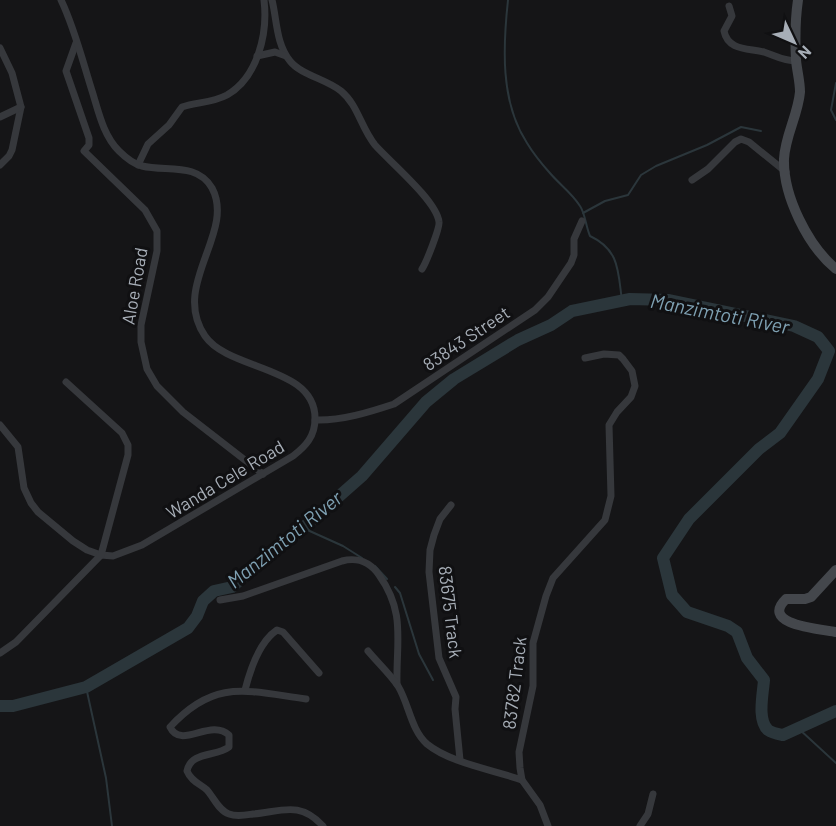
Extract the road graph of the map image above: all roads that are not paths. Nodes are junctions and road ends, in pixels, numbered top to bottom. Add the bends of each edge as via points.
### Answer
1 (61, 0) edge
2 (264, 0) edge
3 (272, 0) edge
4 (798, 0) edge
5 (729, 6) dead end
6 (76, 43) junction
7 (0, 48) edge
8 (257, 56) junction
9 (286, 56) junction
10 (796, 62) junction
11 (21, 106) junction
12 (0, 117) edge
13 (0, 165) edge
14 (138, 165) junction
15 (786, 172) junction
16 (692, 180) dead end
17 (582, 221) dead end
18 (422, 269) dead end
19 (836, 270) edge
20 (585, 358) dead end
21 (66, 382) dead end
22 (315, 420) junction
23 (0, 424) edge
24 (263, 474) junction
25 (451, 505) dead end
26 (101, 555) junction
27 (836, 570) edge
28 (220, 600) dead end
29 (836, 632) edge
30 (368, 651) dead end
31 (0, 653) edge
32 (319, 673) dead end
33 (397, 684) junction
34 (245, 690) junction
35 (306, 699) dead end
36 (460, 760) junction
37 (522, 780) junction
38 (653, 794) dead end
39 (323, 826) edge
40 (548, 826) edge
41 (639, 826) edge

1 - 6 street
2 - 8 street via 265,31
3 - 9 street
4 - 10 street
5 - 10 street via 732,16 724,32 731,44
6 - 14 street via 110,140
6 - 24 street, Aloe Road via 66,71 89,138 84,151 145,210 157,231 157,251 141,325 147,369 157,386 183,412
7 - 11 street
8 - 9 street via 275,52
8 - 14 street via 245,77 228,94 178,110 169,125 148,144
9 - 18 street via 295,66 349,98 376,145 438,216 438,230
10 - 15 street via 800,96 786,149
11 - 12 street
11 - 13 street via 12,150
14 - 22 street via 186,170 200,175 210,185 218,212 200,268 195,304 204,335 227,354 290,379 309,399
15 - 16 street via 741,139
15 - 19 street via 797,215 811,240
17 - 22 street, 83843 Street via 574,239 571,263 535,310 394,404 352,416
20 - 37 street, 83782 Track via 618,355 632,371 635,386 609,425 611,496 605,520 553,578 534,637 533,686 519,752
21 - 26 street via 122,433 128,445
22 - 24 street, Wanda Cele Road via 312,435 303,448
23 - 26 street via 18,447 24,488 31,503 73,541
24 - 26 street, Wanda Cele Road via 142,545 113,556
25 - 36 street, 83675 Track via 440,519 432,542 429,572 439,658 456,697
26 - 31 street via 16,642
27 - 29 street via 811,597 786,599 779,610 788,622
28 - 33 street via 243,596 342,561 360,560 375,570 392,596 398,629
30 - 33 street
32 - 34 street via 277,630 255,660
33 - 36 street via 422,738 441,753
34 - 35 street
34 - 39 street via 211,695 170,727 179,736 215,728 229,735 229,747 192,760 189,775 229,814 302,810
36 - 37 street
37 - 40 street via 540,805
38 - 41 street via 648,814

